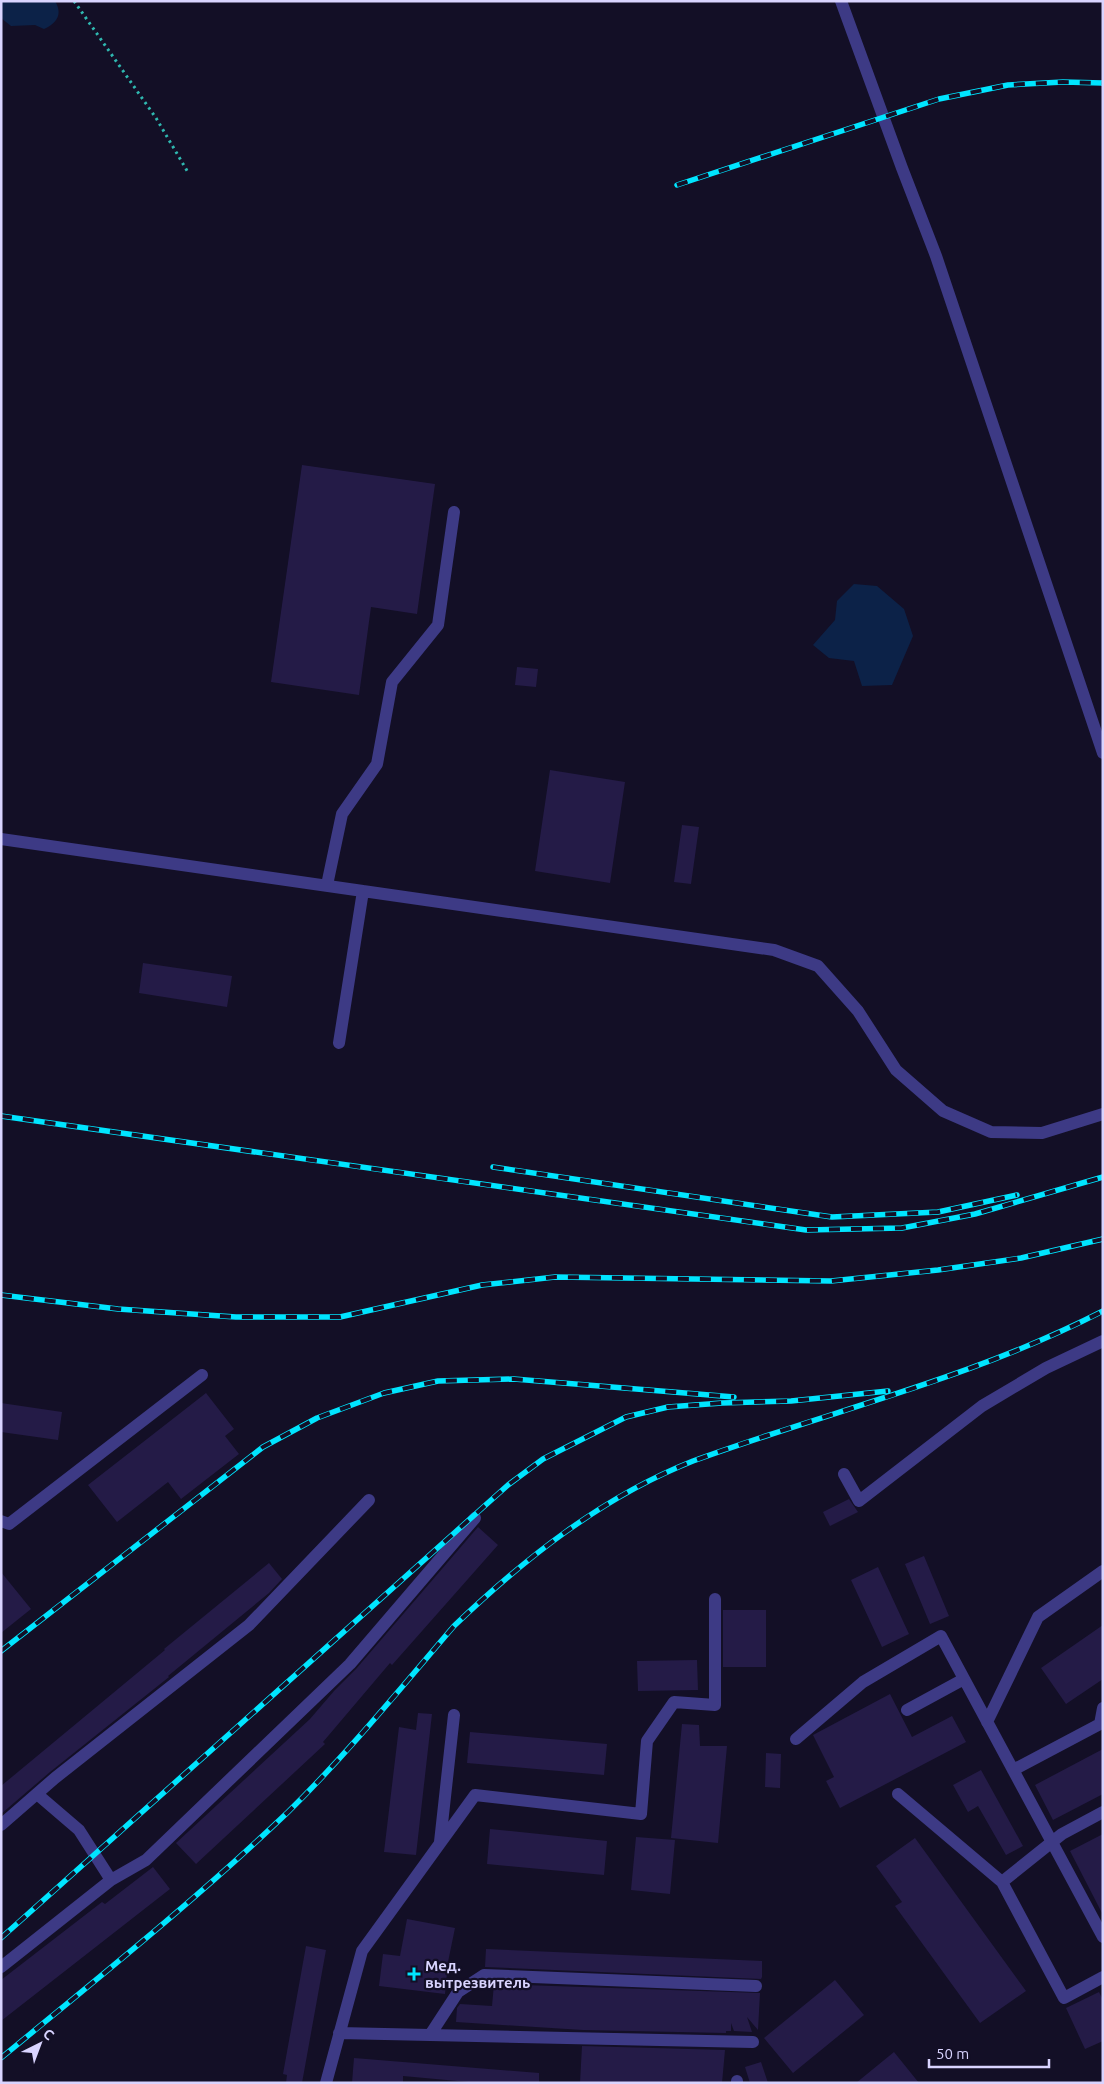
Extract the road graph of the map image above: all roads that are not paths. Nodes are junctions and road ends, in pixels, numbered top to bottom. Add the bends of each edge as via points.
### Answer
1 (842, 1) edge
2 (454, 512) dead end
3 (1103, 753) edge
4 (1, 839) edge
5 (327, 886) junction
6 (363, 891) junction
7 (339, 1043) dead end
8 (1103, 1114) edge
9 (1103, 1341) edge
10 (202, 1375) dead end
11 (844, 1474) dead end
12 (368, 1500) dead end
13 (475, 1518) dead end
14 (1, 1521) edge
15 (1103, 1571) edge
16 (714, 1599) dead end
17 (964, 1679) junction
18 (1103, 1708) edge
19 (907, 1710) dead end
20 (454, 1715) dead end
21 (987, 1722) junction
22 (796, 1739) dead end
23 (1013, 1770) junction
24 (37, 1794) junction
25 (898, 1794) dead end
26 (1103, 1812) edge
27 (1, 1825) edge
28 (1052, 1842) junction
29 (440, 1844) junction
30 (111, 1880) junction
31 (1002, 1882) junction
32 (1103, 1937) edge
33 (1, 1967) edge
34 (1103, 1977) edge
35 (756, 1986) dead end
36 (339, 2032) junction
37 (430, 2035) junction
38 (753, 2042) dead end
39 (326, 2083) edge

1 - 3 street via 936,256
2 - 5 street via 438,625 392,682 377,764 342,814
4 - 5 street
5 - 6 street
6 - 7 street
6 - 8 street via 774,950 818,966 858,1011 896,1070 943,1111 991,1132 1042,1133
9 - 11 street via 1046,1368 982,1406 859,1500
10 - 14 street via 9,1524
12 - 24 street via 249,1625
13 - 30 street via 350,1664 146,1860
15 - 21 street via 1038,1618
16 - 29 street via 715,1705 674,1702 668,1710 647,1741 641,1814 475,1795
17 - 19 street
17 - 21 street
17 - 22 street via 941,1636 863,1682
18 - 23 street via 1100,1724
20 - 29 street
21 - 23 street
23 - 28 street
24 - 27 street
24 - 30 street via 80,1830
25 - 31 street
26 - 28 street
28 - 31 street
28 - 32 street
29 - 36 street via 362,1950
30 - 33 street
31 - 34 street via 1064,1998
35 - 37 street via 484,1975 458,1992
36 - 37 street
36 - 39 street
37 - 38 street

